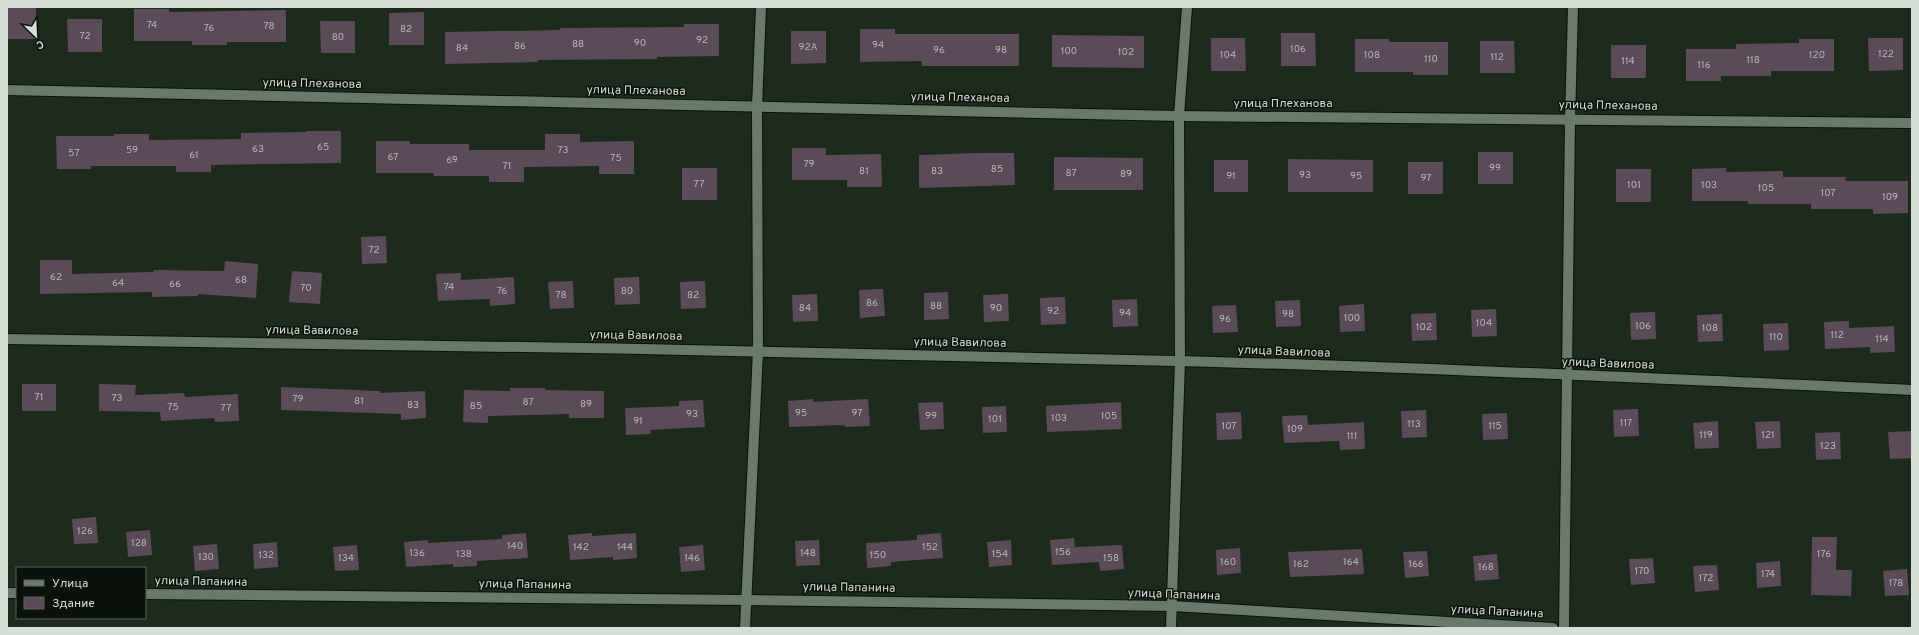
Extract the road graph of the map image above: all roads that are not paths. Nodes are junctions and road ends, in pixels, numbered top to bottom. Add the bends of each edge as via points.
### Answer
1 (761, 7) edge
2 (1187, 7) edge
3 (1573, 7) edge
4 (7, 90) edge
5 (758, 107) junction
6 (1179, 116) junction
7 (1570, 119) junction
8 (1912, 123) edge
9 (7, 339) edge
10 (758, 351) junction
11 (1180, 361) junction
12 (1567, 375) junction
13 (1912, 390) edge
14 (146, 594) edge
15 (745, 600) junction
16 (1172, 606) junction
17 (745, 628) edge
18 (1171, 628) edge
19 (1553, 628) edge
20 (1564, 628) edge

1 - 5 street
2 - 6 street
3 - 7 street
4 - 5 street, улица Плеханова
5 - 6 street, улица Плеханова
5 - 10 street
6 - 7 street, улица Плеханова
6 - 11 street
7 - 8 street, улица Плеханова
7 - 12 street
9 - 10 street, улица Вавилова
10 - 11 street, улица Вавилова
10 - 15 street
11 - 12 street, улица Вавилова
11 - 16 street
12 - 13 street, улица Вавилова
12 - 20 street
14 - 15 street, улица Папанина
15 - 16 street, улица Папанина
15 - 17 street
16 - 18 street
16 - 19 street, улица Папанина

